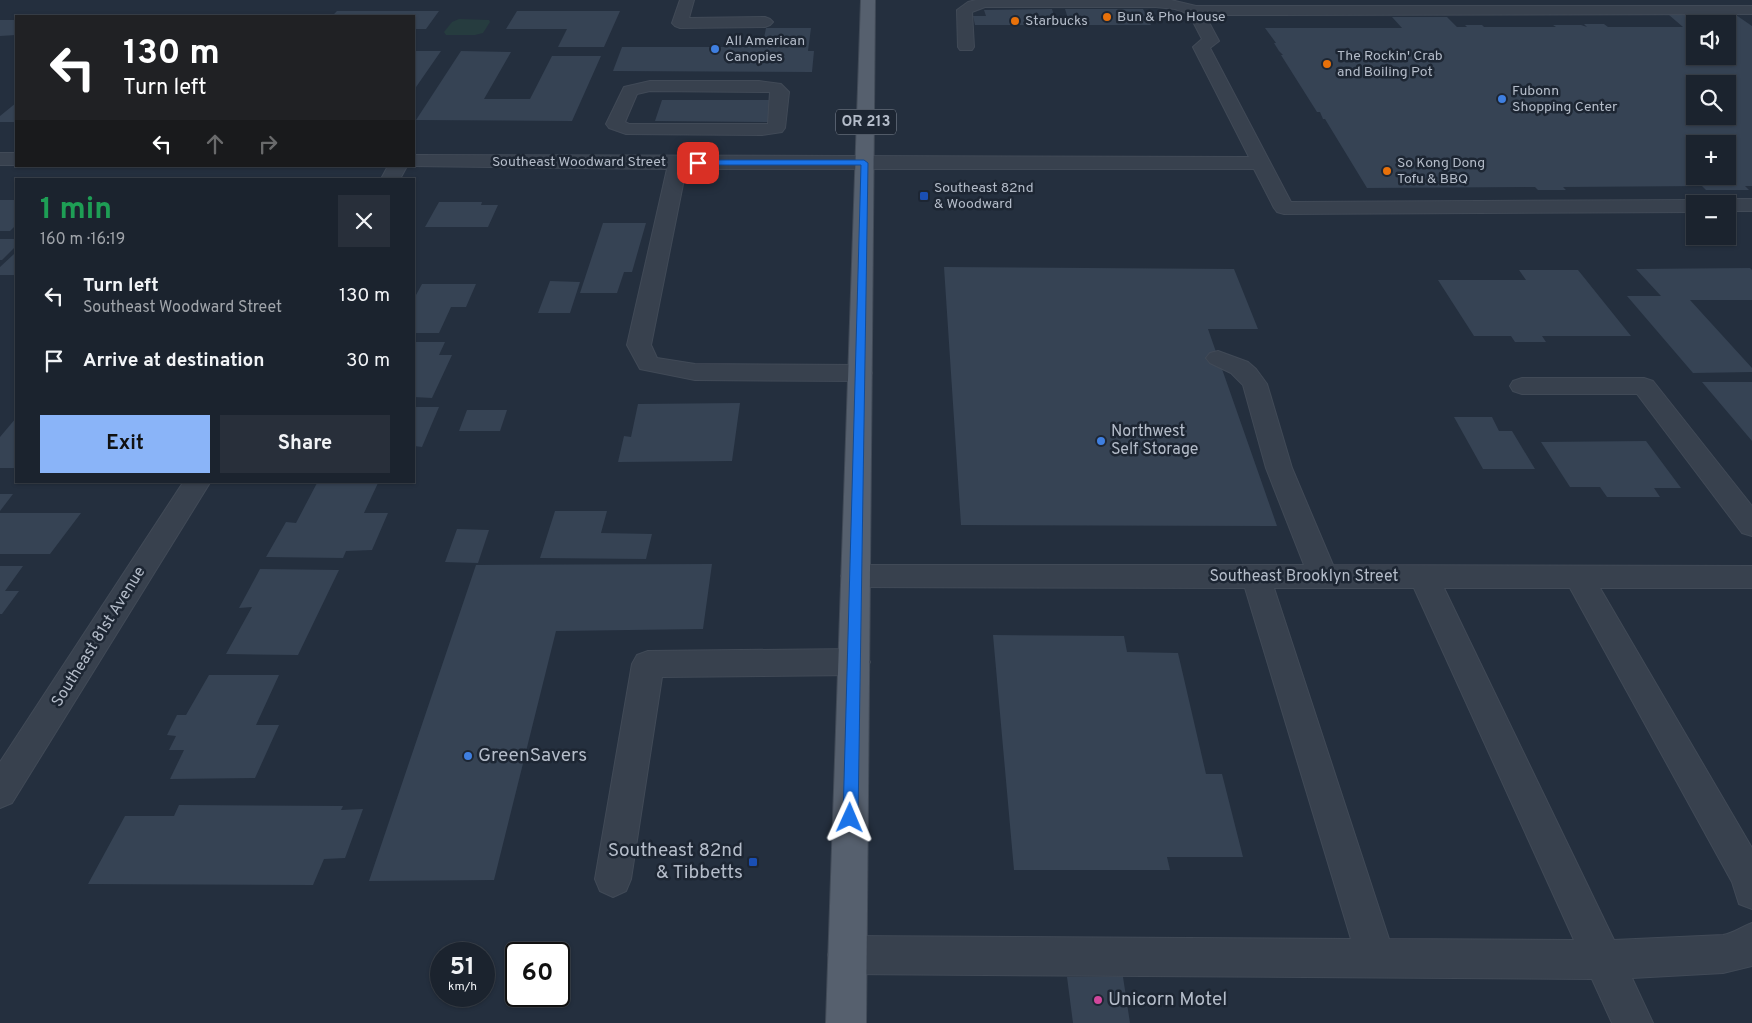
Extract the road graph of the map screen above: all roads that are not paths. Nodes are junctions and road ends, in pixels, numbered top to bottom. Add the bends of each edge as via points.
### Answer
1 (687, 0) edge
2 (868, 0) edge
3 (1752, 10) edge
4 (1195, 11) junction
5 (765, 22) dead end
6 (966, 47) dead end
7 (762, 130) junction
8 (0, 159) edge
9 (15, 160) edge
10 (415, 161) edge
11 (678, 163) junction
12 (756, 163) junction
13 (864, 163) junction
14 (1261, 163) junction
15 (397, 167) edge
16 (391, 178) edge
17 (1736, 205) edge
18 (1752, 205) edge
19 (1686, 206) edge
20 (1218, 358) dead end
21 (860, 373) junction
22 (1522, 386) dead end
23 (197, 483) edge
24 (1752, 526) edge
25 (856, 576) junction
26 (1256, 577) junction
27 (1324, 577) junction
28 (1424, 577) junction
29 (1579, 577) junction
30 (1752, 577) edge
31 (854, 662) junction
32 (0, 792) edge
33 (613, 879) dead end
34 (1752, 891) edge
35 (1752, 942) edge
36 (847, 955) junction
37 (1376, 958) junction
38 (1603, 960) junction
39 (846, 1023) edge
40 (1633, 1023) edge

1 - 5 street via 680,23
2 - 13 main road, OR 213
3 - 4 street
4 - 6 street via 1156,3 978,4 964,10
4 - 14 street via 1211,42 1201,47
7 - 7 street via 776,128 780,92 775,88 650,86 630,91 615,124 626,129
7 - 12 street
8 - 9 street
10 - 11 street, Southeast Woodward Street
11 - 12 street, Southeast Woodward Street
11 - 21 street via 639,344 648,364 695,372
12 - 13 street, Southeast Woodward Street
13 - 14 street, Southeast Woodward Street
13 - 21 main road, OR 213
14 - 19 street via 1284,208
15 - 16 street
17 - 18 street
20 - 27 street via 1239,367 1255,384 1279,468
21 - 25 main road, OR 213
22 - 24 street via 1644,386
23 - 32 street, Southeast 81st Avenue
25 - 26 street, Southeast Brooklyn Street
25 - 31 main road, OR 213
26 - 27 street, Southeast Brooklyn Street
26 - 37 street
27 - 28 street, Southeast Brooklyn Street
28 - 29 street, Southeast Brooklyn Street
28 - 38 street
29 - 30 street, Southeast Brooklyn Street
29 - 34 street via 1749,878
31 - 33 street via 648,664
31 - 36 main road, OR 213
35 - 38 street via 1745,950 1723,954
36 - 37 street
36 - 39 main road, OR 213
37 - 38 street
38 - 40 street

